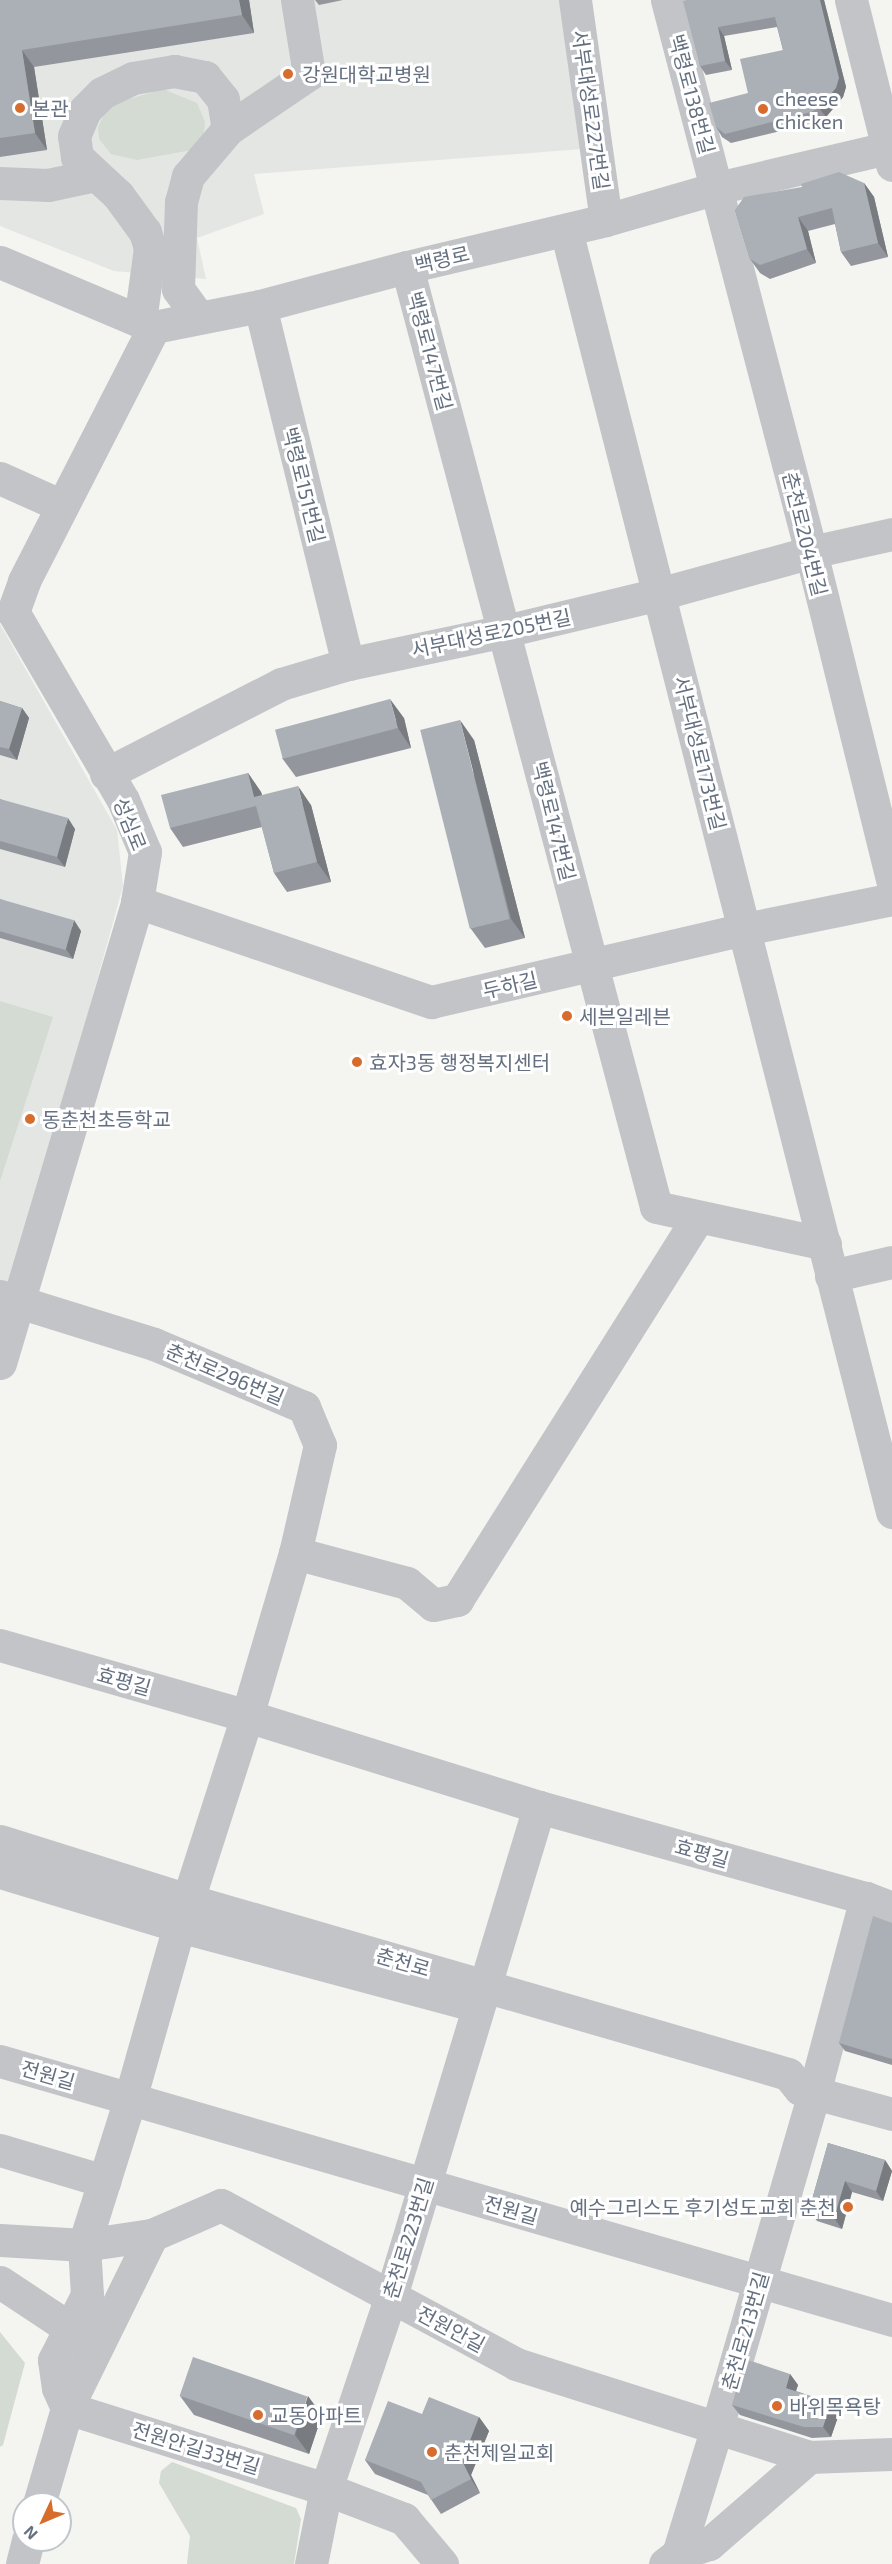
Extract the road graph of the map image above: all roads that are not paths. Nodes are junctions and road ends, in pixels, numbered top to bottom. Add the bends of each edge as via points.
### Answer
1 (297, 0) edge
2 (575, 0) edge
3 (667, 0) edge
4 (851, 0) edge
5 (228, 129) junction
6 (891, 154) edge
7 (95, 175) junction
8 (0, 183) edge
9 (717, 188) junction
10 (606, 220) junction
11 (566, 230) junction
12 (0, 262) edge
13 (407, 267) junction
14 (260, 306) junction
15 (198, 317) junction
16 (147, 324) junction
17 (0, 478) edge
18 (62, 506) junction
19 (892, 534) edge
20 (810, 552) junction
21 (12, 581) edge
22 (659, 594) junction
23 (505, 631) junction
24 (348, 664) junction
25 (106, 774) junction
26 (892, 880) edge
27 (892, 899) edge
28 (137, 902) junction
29 (745, 929) junction
30 (592, 966) junction
31 (698, 1218) junction
32 (825, 1244) junction
33 (892, 1262) edge
34 (831, 1276) junction
35 (9, 1299) edge
36 (0, 1363) edge
37 (892, 1512) edge
38 (295, 1553) junction
39 (0, 1645) edge
40 (247, 1716) junction
41 (539, 1807) junction
42 (0, 1841) edge
43 (0, 1872) edge
44 (879, 1903) edge
45 (183, 1913) junction
46 (480, 1995) junction
47 (0, 2061) edge
48 (807, 2091) junction
49 (130, 2099) junction
50 (892, 2114) edge
51 (0, 2150) edge
52 (104, 2181) junction
53 (425, 2185) junction
54 (152, 2235) junction
55 (0, 2240) edge
56 (84, 2245) junction
57 (0, 2282) edge
58 (759, 2283) junction
59 (391, 2296) junction
60 (892, 2320) edge
61 (71, 2329) junction
62 (67, 2408) junction
63 (717, 2427) junction
64 (892, 2454) edge
65 (809, 2457) junction
66 (326, 2489) junction
67 (42, 2492) edge
68 (671, 2559) edge
69 (311, 2564) edge
70 (442, 2564) edge

1 - 5 street via 309,74
2 - 10 street, 서부대성로227번길
3 - 9 street, 백령로138번길
4 - 6 street
5 - 7 street, 성심로 via 223,99 205,77 174,71 133,78 102,93 85,110 74,136 77,157
5 - 15 street via 188,176 181,202 178,289
6 - 9 street, 백령로
7 - 8 street via 48,185
7 - 16 street, 성심로 via 118,195 145,232 150,248
9 - 10 street, 백령로
9 - 20 street, 춘천로204번길
10 - 11 street, 백령로
11 - 13 street, 백령로
11 - 22 street, 서부대성로173번길
12 - 16 street
13 - 14 street, 백령로
13 - 23 street, 백령로147번길
14 - 15 street, 백령로
14 - 24 street, 백령로151번길
15 - 16 street, 백령로
16 - 18 street, 성심로
17 - 18 street
18 - 21 street, 성심로
19 - 20 street, 서부대성로205번길
20 - 22 street, 서부대성로205번길
20 - 26 street, 춘천로204번길
21 - 25 street, 성심로 via 13,612
22 - 23 street, 서부대성로205번길
22 - 29 street, 서부대성로173번길
23 - 24 street, 서부대성로205번길
23 - 30 street, 백령로147번길
24 - 25 street, 서부대성로205번길 via 282,684
25 - 28 street, 성심로 via 123,800 145,852
27 - 29 street, 두하길
28 - 30 street, 두하길 via 431,1002
28 - 35 street, 성심로
29 - 30 street, 두하길
29 - 32 street, 서부대성로173번길
30 - 31 street, 백령로147번길 via 656,1207
31 - 32 street, 백령로147번길
31 - 38 street via 457,1600 433,1605 407,1583
32 - 34 street, 서부대성로173번길
33 - 34 street
34 - 37 street, 서부대성로173번길
35 - 36 street, 성심로
35 - 38 street, 춘천로296번길 via 154,1344 304,1407 320,1445
38 - 40 street
39 - 40 street, 효평길
40 - 41 street, 효평길
40 - 45 street
41 - 44 street, 효평길
41 - 46 street
42 - 45 street, 춘천로
43 - 45 street, 춘천로
44 - 48 street, 효평길
45 - 46 street, 춘천로
45 - 49 street
46 - 48 street, 춘천로 via 780,2095
46 - 53 street, 춘천로223번길
47 - 49 street, 전원길
48 - 50 street, 춘천로
48 - 58 street, 춘천로213번길
49 - 52 street
49 - 53 street, 전원길
51 - 52 street
52 - 56 street
53 - 58 street, 전원길
53 - 59 street, 춘천로223번길
54 - 56 street, 전원안길
54 - 59 street, 전원안길 via 221,2205
54 - 62 street
55 - 56 street, 전원안길
56 - 61 street via 87,2295
57 - 61 street
58 - 60 street, 전원길
58 - 63 street, 춘천로213번길
59 - 63 street, 전원안길 via 516,2364
59 - 66 street, 춘천로223번길
61 - 62 street via 54,2360 58,2388
62 - 66 street, 전원안길33번길
62 - 67 street
63 - 65 street, 전원안길
63 - 68 street, 춘천로213번길
64 - 65 street, 전원안길
65 - 68 street via 709,2544
66 - 69 street, 춘천로223번길
66 - 70 street via 404,2519

